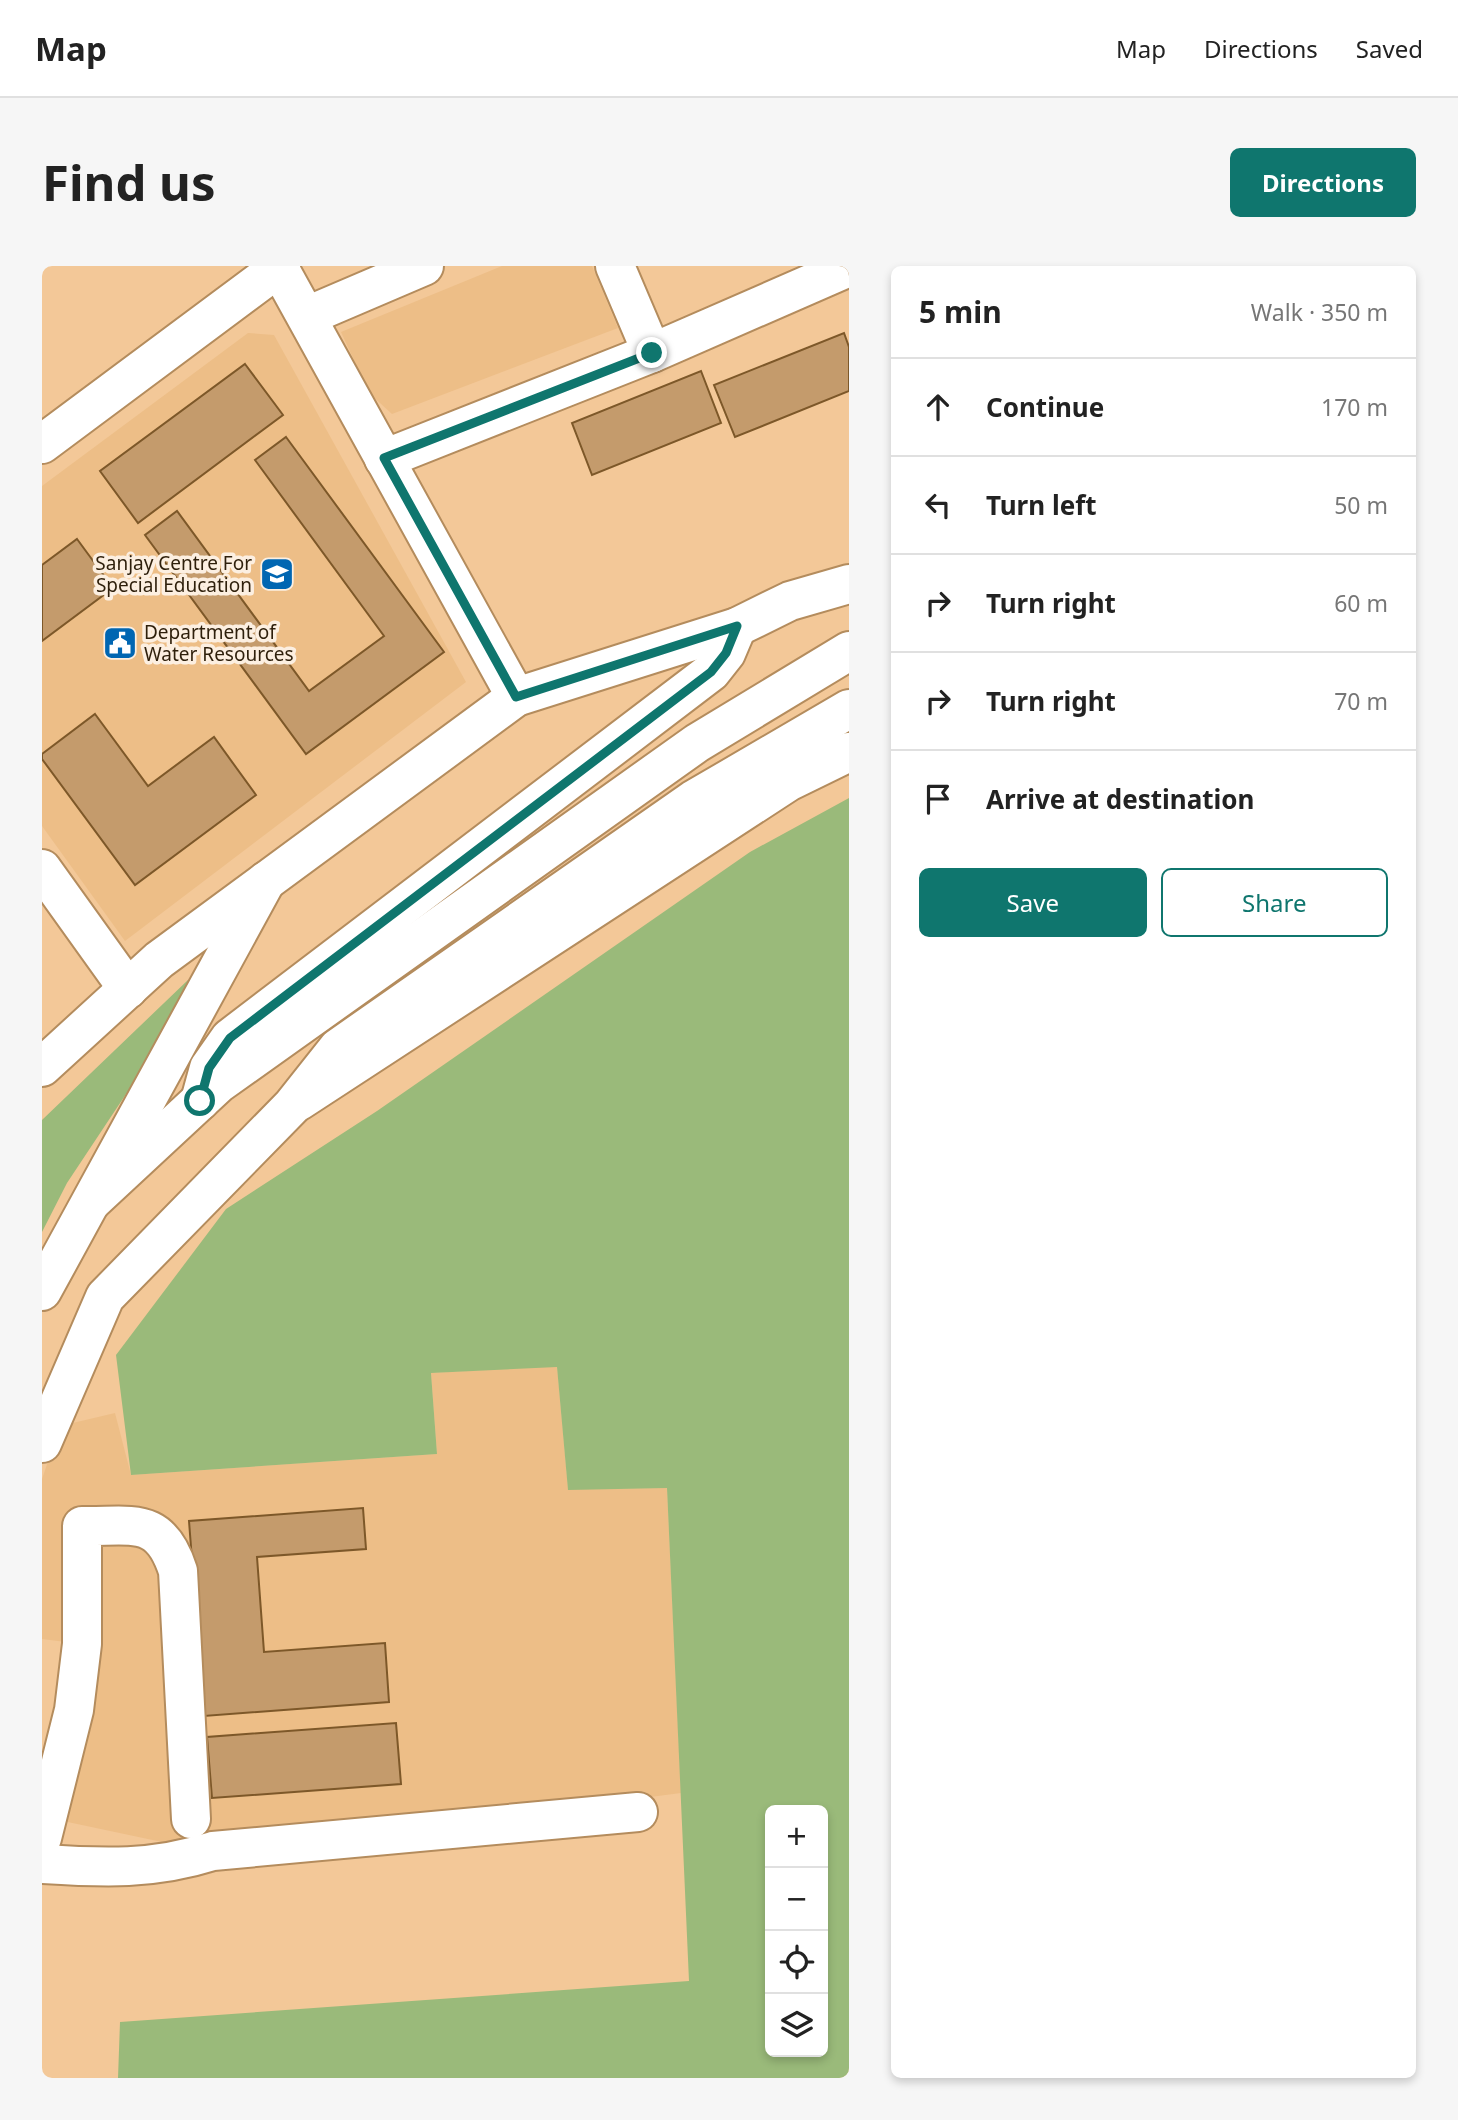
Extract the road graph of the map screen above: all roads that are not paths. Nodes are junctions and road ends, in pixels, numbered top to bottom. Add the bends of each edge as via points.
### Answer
1 (279, 266) edge
2 (424, 266) edge
3 (615, 266) edge
4 (849, 267) edge
5 (307, 316) junction
6 (652, 353) junction
7 (42, 444) edge
8 (384, 458) junction
9 (849, 584) edge
10 (737, 626) junction
11 (849, 651) edge
12 (516, 697) junction
13 (849, 709) edge
14 (849, 751) edge
15 (42, 869) edge
16 (266, 881) junction
17 (128, 989) junction
18 (42, 1067) edge
19 (200, 1101) junction
20 (292, 1106) junction
21 (92, 1200) junction
22 (42, 1291) edge
23 (42, 1443) edge
24 (638, 1812) dead end
25 (191, 1819) dead end
26 (42, 1838) edge
27 (42, 1864) edge

1 - 5 main road
1 - 7 main road
2 - 5 main road
3 - 6 main road
4 - 6 main road
5 - 8 main road
6 - 8 main road
8 - 12 main road
9 - 10 main road via 790,601
10 - 12 main road
10 - 19 main road via 726,653 711,672 230,1038 209,1068
11 - 19 main road via 697,743 218,1083
12 - 16 main road
13 - 20 main road via 692,800 338,1048
14 - 20 main road via 788,782
15 - 17 main road
16 - 17 main road via 159,960
16 - 21 main road
17 - 18 main road
19 - 21 main road
20 - 23 main road via 105,1297
21 - 22 main road
24 - 27 main road via 212,1851 175,1863 133,1868
25 - 26 main road via 178,1571 170,1546 156,1531 139,1527 82,1527 82,1644 75,1710

